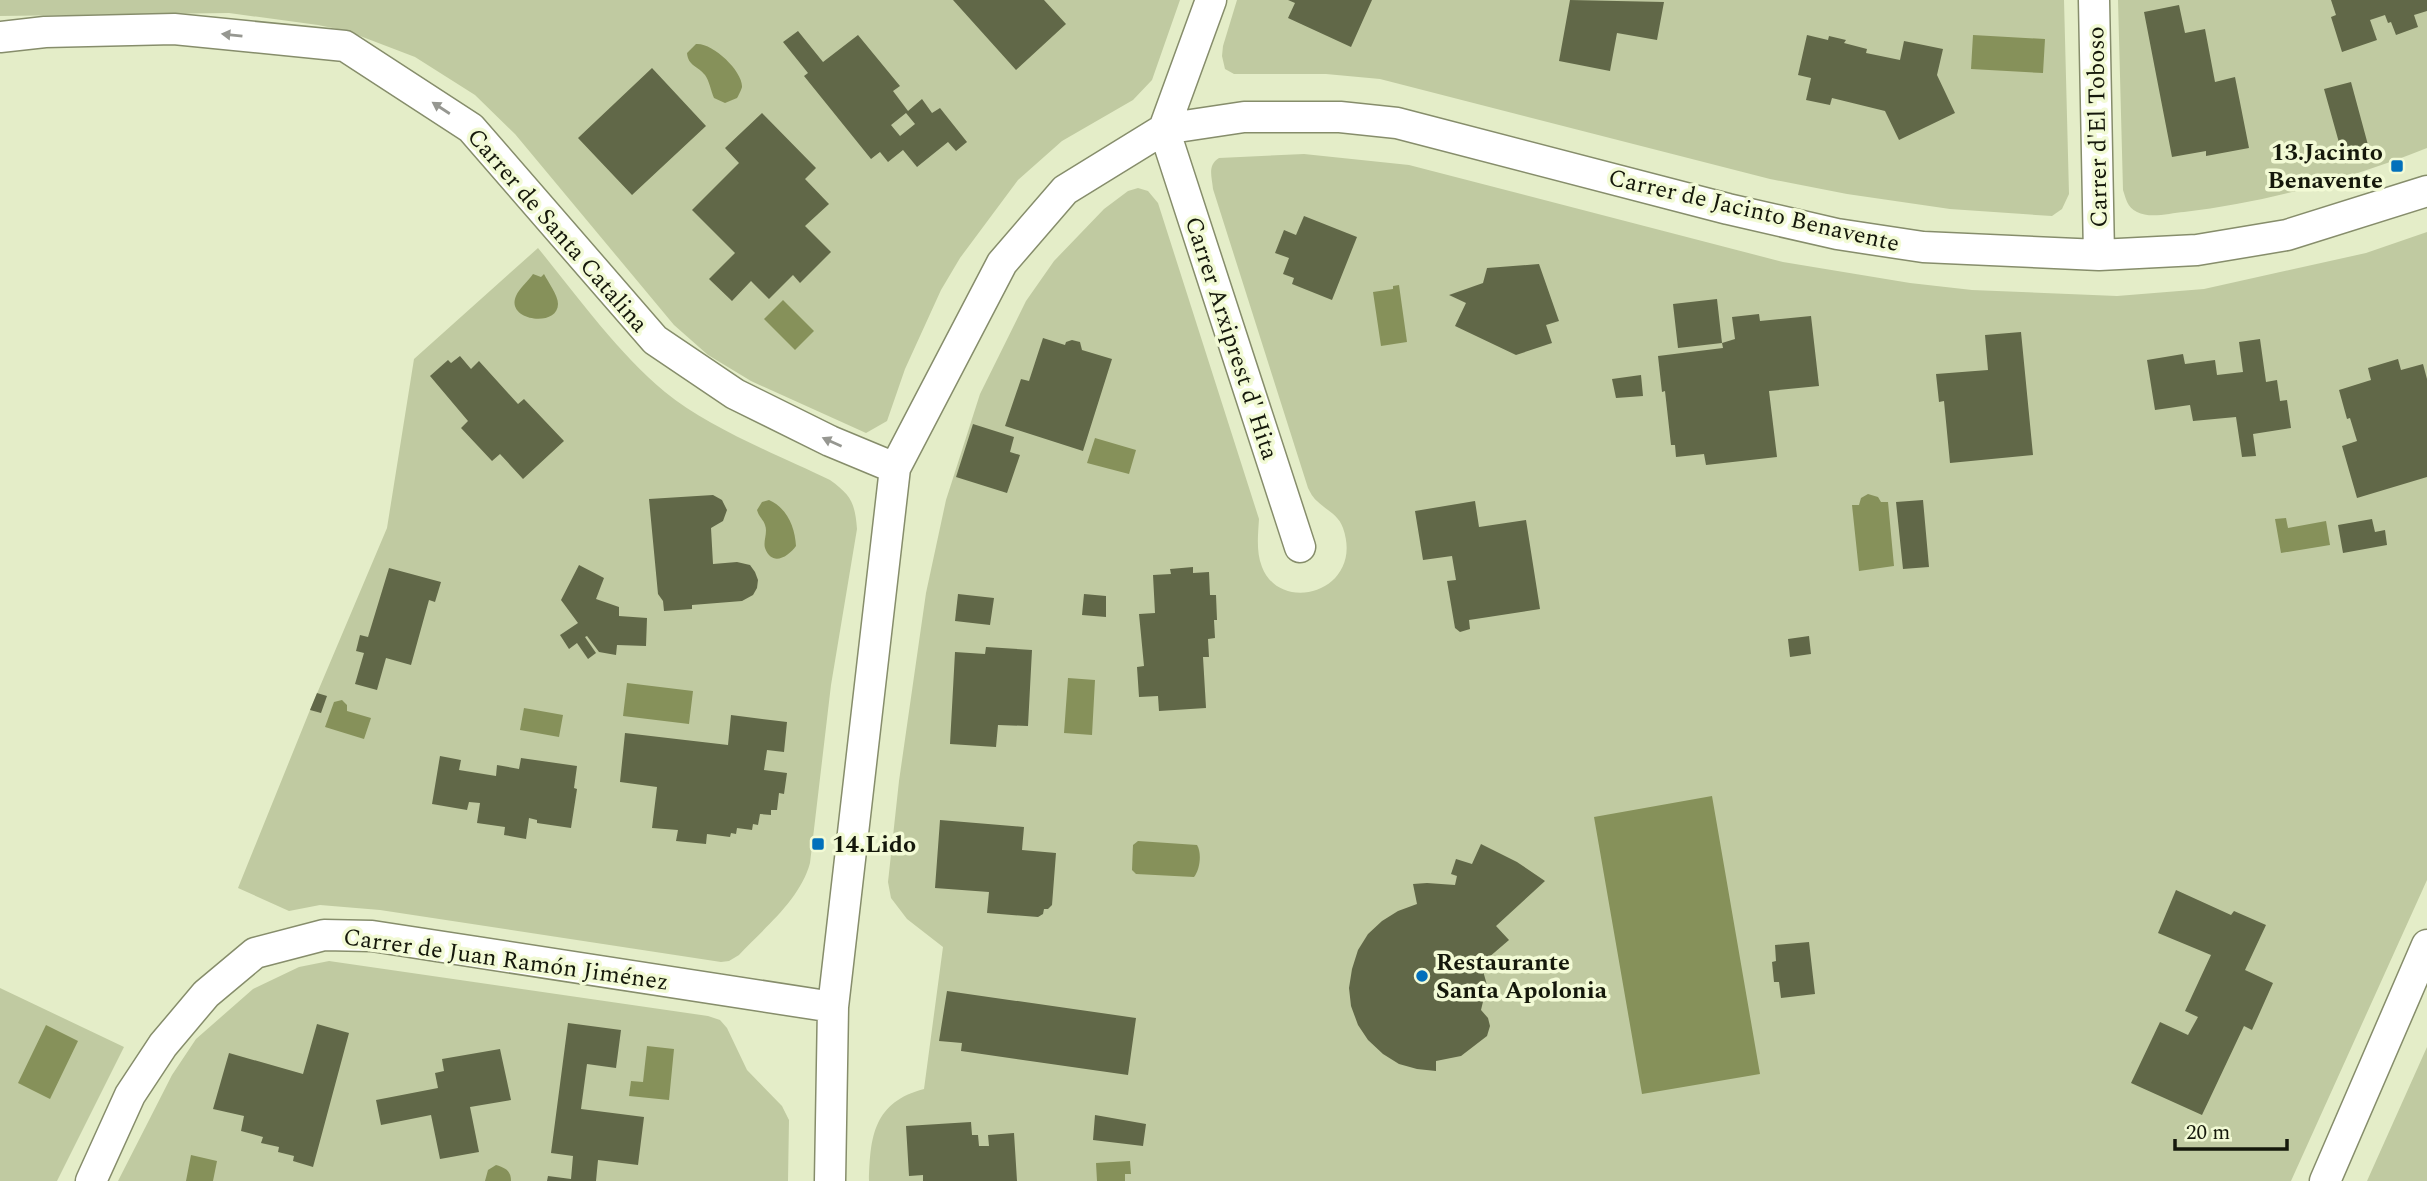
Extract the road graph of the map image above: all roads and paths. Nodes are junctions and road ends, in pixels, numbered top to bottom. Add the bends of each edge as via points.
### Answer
1 (1211, 0) edge
2 (2094, 0) edge
3 (0, 37) edge
4 (1164, 129) junction
5 (2427, 191) edge
6 (2099, 255) junction
7 (895, 468) junction
8 (1300, 547) dead end
9 (2427, 945) edge
10 (833, 1007) junction
11 (91, 1181) edge
12 (830, 1181) edge
13 (2325, 1181) edge

1 - 4 street
2 - 6 street, Carrer d'El Toboso
7 -> 3 street, Carrer de Santa Catalina via 735,394 655,340 471,128 345,46 174,29
4 - 6 street, Carrer de Jacinto Benavente via 1244,117 1339,117 1397,123 1837,234 1923,247
4 - 7 street via 1065,190 1002,263
4 - 8 street, Carrer Arxiprest d' Hita
5 - 6 street, Carrer de Jacinto Benavente via 2287,235 2197,250
7 - 10 street
9 - 13 street
10 - 11 street, Carrer de Juan Ramón Jiménez via 372,936 324,935 254,953 206,993 130,1095
10 - 12 street

